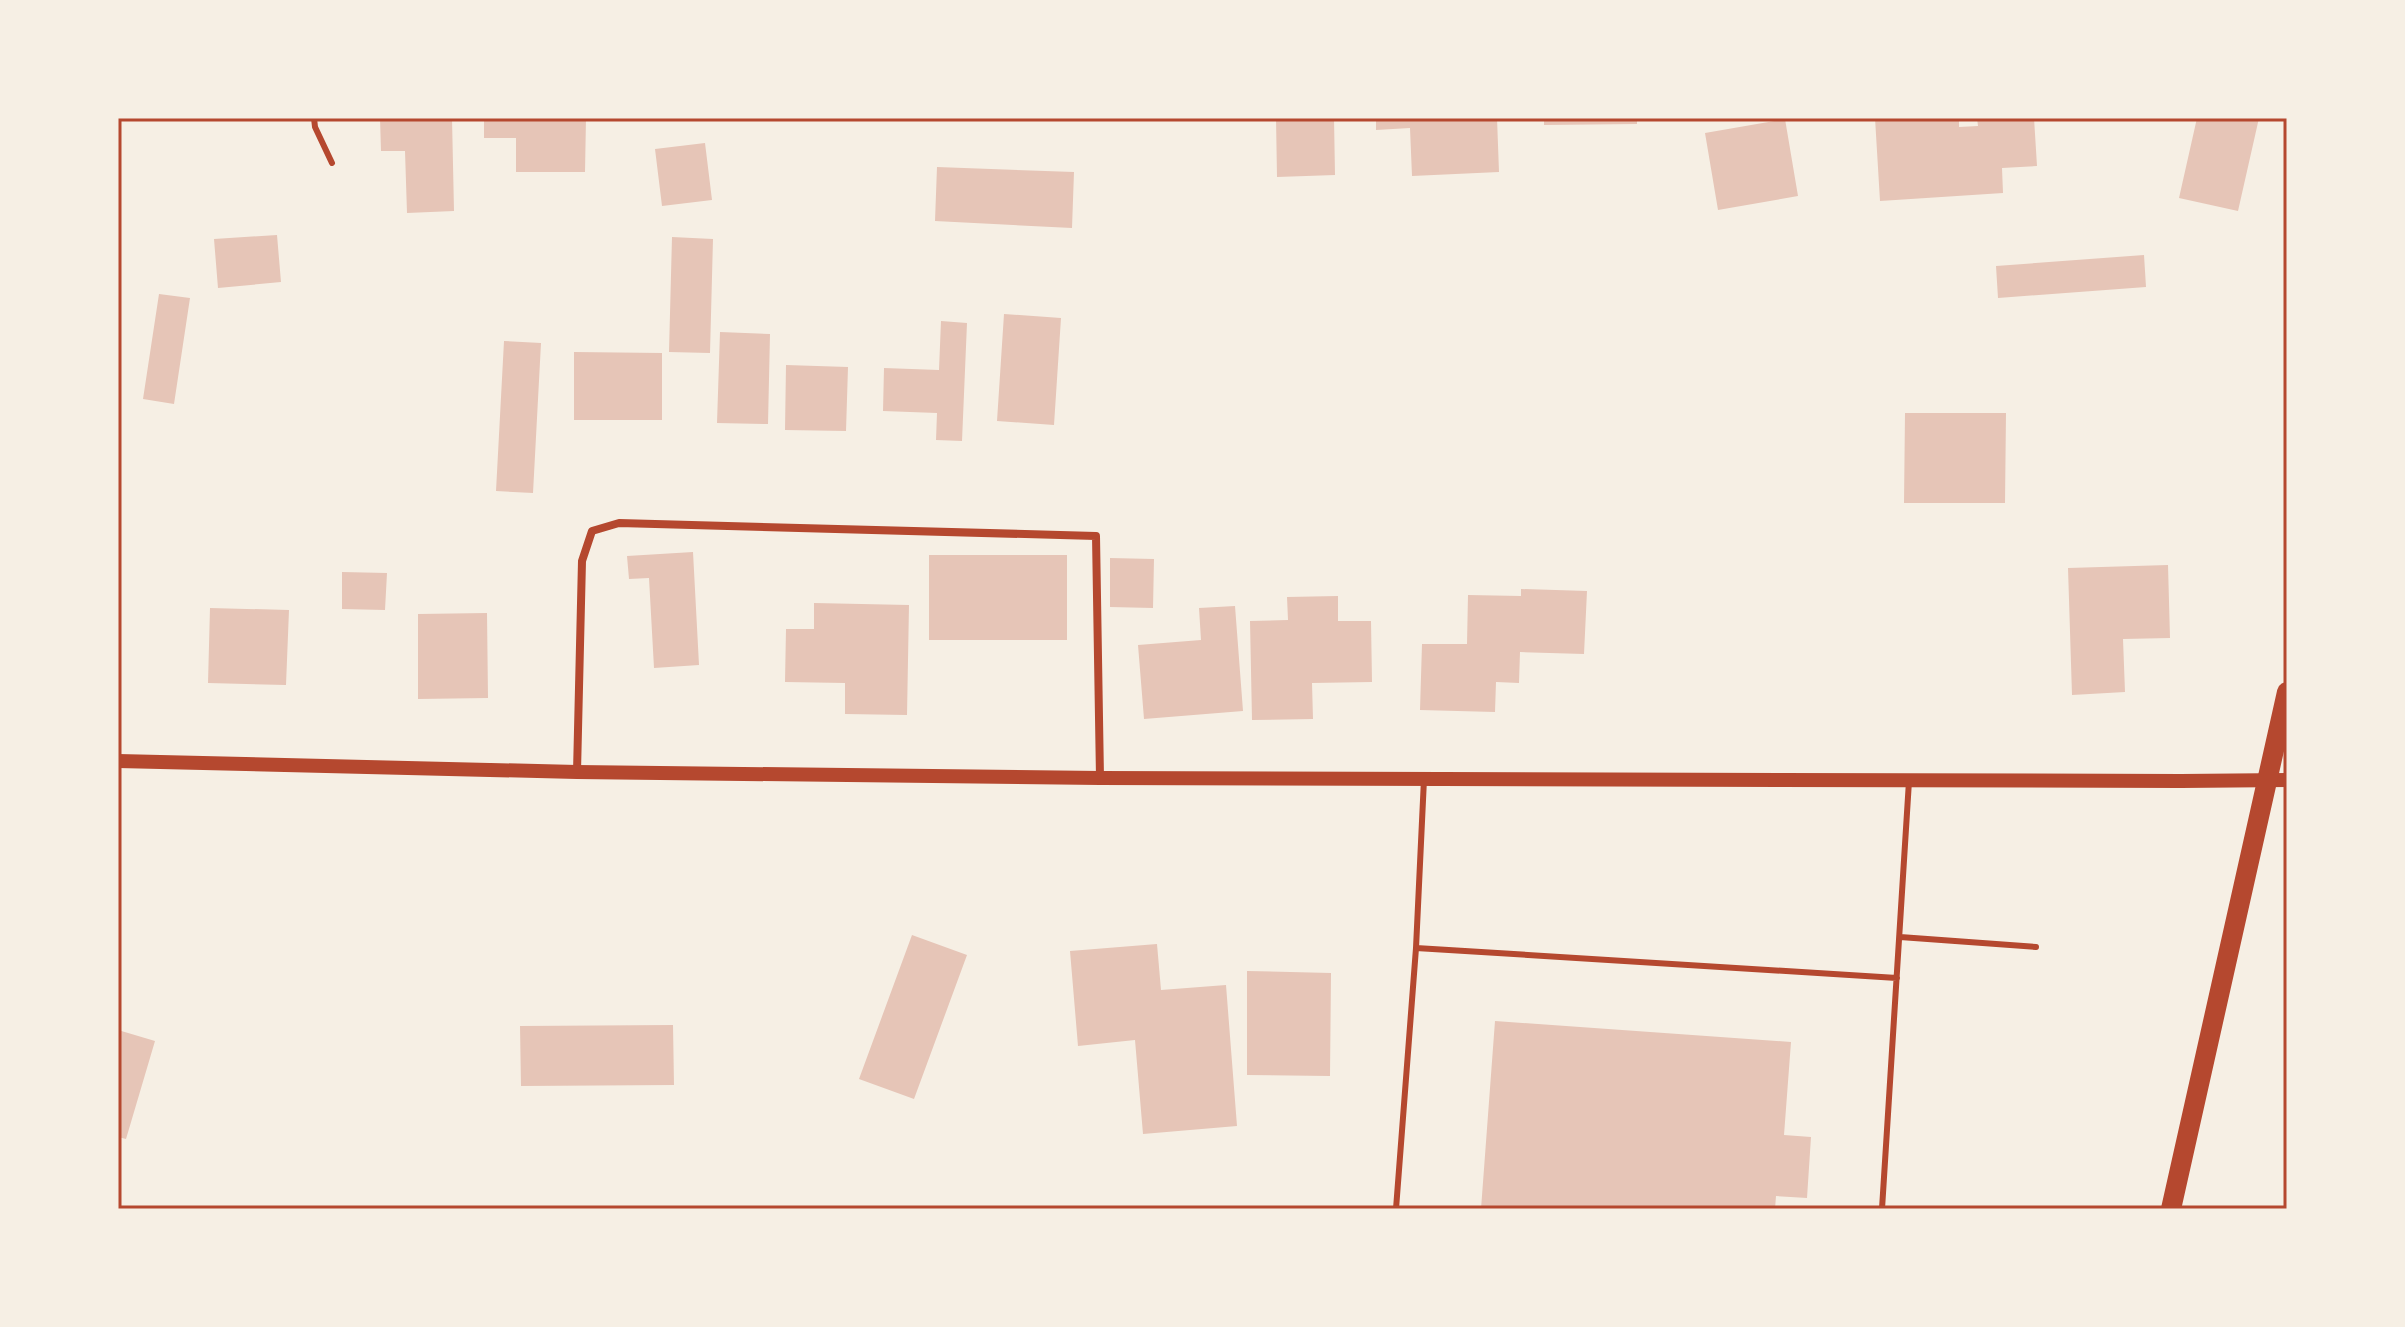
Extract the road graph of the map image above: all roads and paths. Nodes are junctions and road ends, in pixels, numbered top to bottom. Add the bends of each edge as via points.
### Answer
1 (314, 118) edge
2 (332, 163) dead end
3 (2287, 692) edge
4 (118, 761) edge
5 (577, 772) junction
6 (1100, 778) junction
7 (1424, 779) junction
8 (1909, 780) junction
9 (2277, 781) edge
10 (1900, 937) junction
11 (2036, 947) dead end
12 (1416, 948) junction
13 (1897, 978) junction
14 (1396, 1209) edge
15 (1882, 1209) edge
16 (2171, 1209) edge

1 - 2 lane
3 - 9 main road
4 - 5 street
5 - 6 street
5 - 6 street via 582,561 592,531 619,523 1096,536
6 - 7 street
7 - 8 street
7 - 12 lane
8 - 9 street
8 - 10 lane
9 - 16 main road
10 - 11 lane
10 - 13 lane
12 - 13 lane
12 - 14 lane
13 - 15 lane

